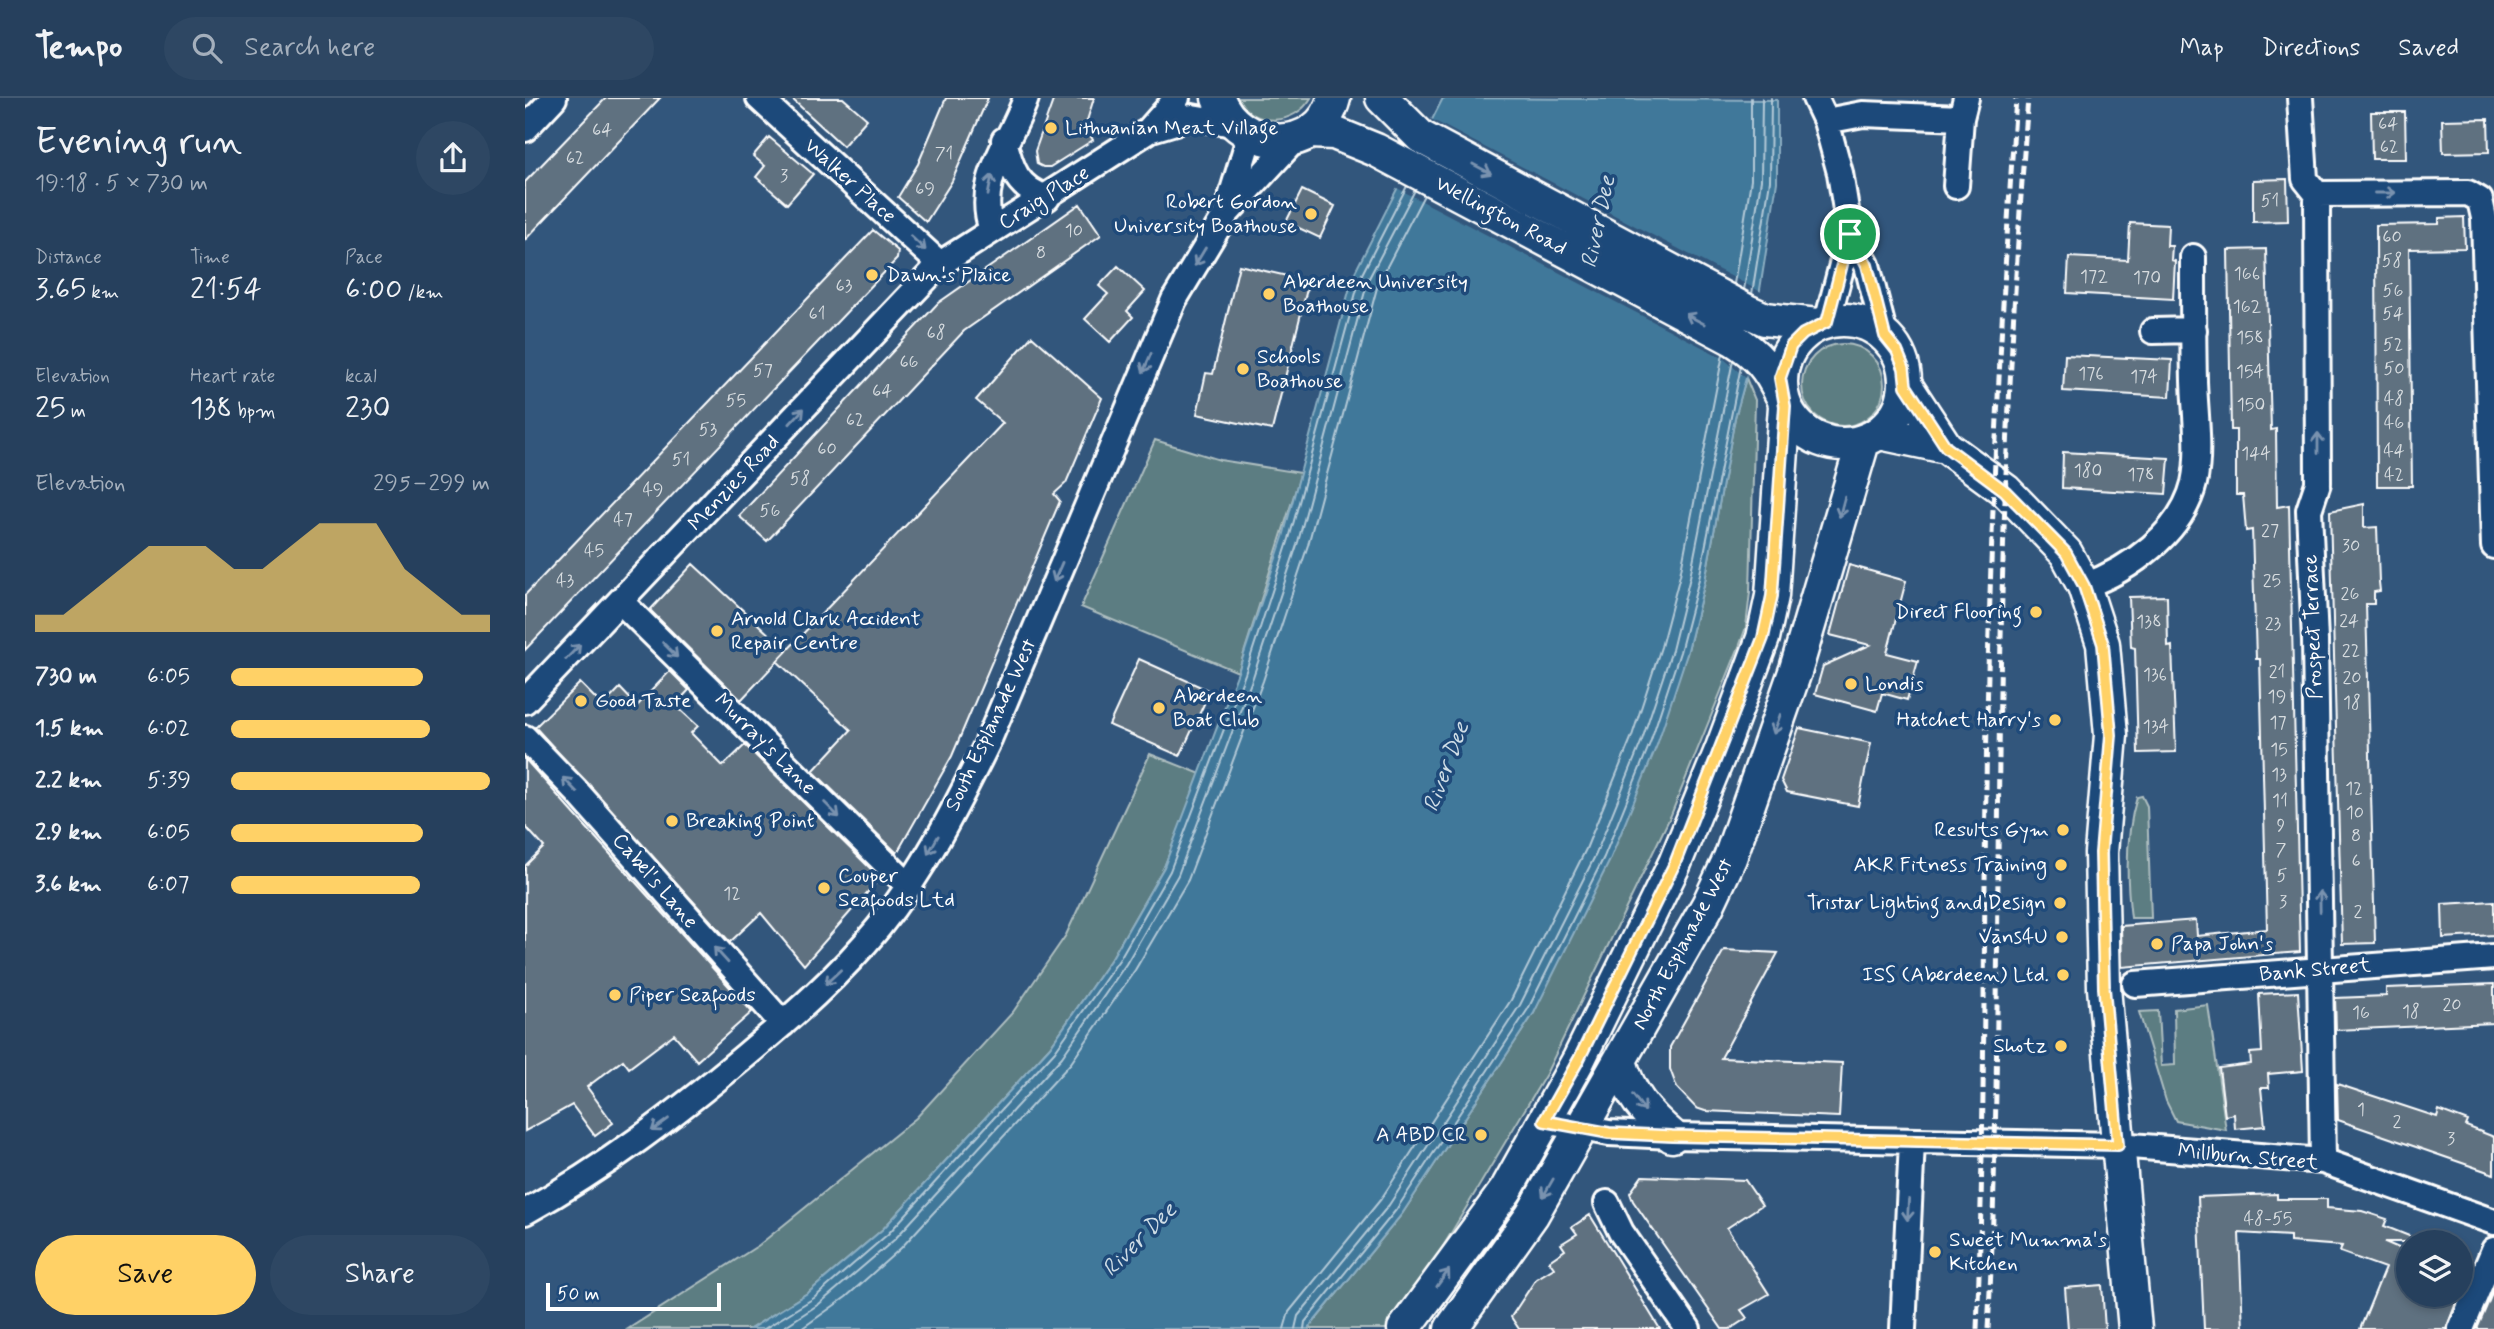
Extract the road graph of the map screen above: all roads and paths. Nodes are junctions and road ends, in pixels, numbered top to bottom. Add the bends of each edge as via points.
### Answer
1 (554, 98) edge
2 (759, 98) edge
3 (1026, 98) edge
4 (1177, 98) edge
5 (1334, 98) edge
6 (1382, 98) edge
7 (1815, 98) edge
8 (2300, 98) edge
9 (1963, 108) edge
10 (1234, 119) edge
11 (1826, 121) junction
12 (525, 129) edge
13 (1148, 131) junction
14 (1303, 135) junction
15 (1005, 140) junction
16 (1957, 186) dead end
17 (2317, 194) junction
18 (1047, 198) junction
19 (1226, 214) junction
20 (992, 230) junction
21 (1850, 234) junction
22 (2193, 257) dead end
23 (940, 264) junction
24 (1822, 323) junction
25 (2194, 330) junction
26 (2153, 331) dead end
27 (1885, 336) junction
28 (1906, 386) junction
29 (1783, 400) junction
30 (1872, 437) junction
31 (1946, 447) junction
32 (2494, 546) edge
33 (2084, 586) junction
34 (621, 602) junction
35 (525, 701) edge
36 (525, 738) edge
37 (909, 886) junction
38 (2494, 957) edge
39 (2322, 969) junction
40 (2135, 984) dead end
41 (783, 1024) junction
42 (1620, 1061) junction
43 (1544, 1121) junction
44 (1583, 1129) junction
45 (1672, 1136) junction
46 (1912, 1142) junction
47 (2118, 1145) junction
48 (2323, 1161) junction
49 (1607, 1203) dead end
50 (525, 1212) edge
51 (2494, 1222) edge
52 (2494, 1250) edge
53 (1405, 1329) edge
54 (1451, 1329) edge
55 (1688, 1329) edge
56 (1903, 1329) edge
57 (2135, 1329) edge
58 (2462, 1329) edge

1 - 12 street
2 -> 23 street, Walker Place
3 - 15 street
4 - 13 street, Craig Place
5 - 14 main road via 1324,119
6 -> 24 main road, Wellington Road via 1421,137 1765,318
7 - 11 street
8 - 17 street, Prospect Terrace via 2305,179
9 - 11 street
9 - 16 street
10 - 13 street, Craig Place via 1192,117
10 - 14 main road, Wellington Road via 1265,140
10 - 19 street, South Esplanade West
11 - 21 street
13 - 18 street, Craig Place
14 - 19 street, South Esplanade West
29 -> 14 main road, Wellington Road via 1769,369 1754,352 1349,138
15 - 18 street via 1016,179 1033,194
20 -> 15 street via 986,212 993,169
17 -> 32 street via 2468,193 2480,200
39 -> 17 street, Prospect Terrace via 2309,510 2318,483
18 - 20 street, Craig Place
19 -> 37 street, South Esplanade West via 1174,300 987,744
20 - 23 street, Craig Place
21 - 24 street
21 - 27 street via 1867,265
22 - 25 street
34 -> 23 street, Menzies Road
24 - 27 main road via 1848,320
24 - 29 main road via 1803,334 1787,354 1780,378
25 - 26 street
25 - 33 street via 2196,445 2191,494 2181,515 2150,547 2112,576
27 - 28 main road via 1897,351
28 - 30 main road via 1893,420
28 - 31 main road
29 - 30 main road via 1793,420 1817,439 1840,445
29 - 43 main road, North Esplanade West via 1772,596 1763,638 1675,863
30 - 31 main road
30 -> 42 main road, North Esplanade West via 1730,858
31 - 33 main road via 2005,491 2051,535
33 - 47 main road via 2103,644 2110,693 2101,853 2104,988
35 -> 34 street, Menzies Road
34 -> 37 street, Murray's Lane
41 -> 36 street, Cabel's Lane
37 -> 41 street, South Esplanade West via 847,964
38 - 39 street, Bank Street
39 - 40 street, Bank Street
39 - 48 street, Prospect Terrace
41 -> 50 street, South Esplanade West via 675,1114 590,1176
42 - 44 main road, North Esplanade West
42 -> 45 main road via 1638,1104
43 - 44 street, Millburn Street
53 -> 43 main road, North Esplanade West via 1481,1227
44 - 45 street, Millburn Street
44 -> 54 main road, North Esplanade West via 1532,1215
45 - 46 street, Millburn Street
46 - 47 street, Millburn Street
46 -> 56 street
47 - 48 street, Millburn Street
47 - 57 main road
48 - 51 street, Millburn Street
49 - 55 street via 1621,1232
52 - 58 street

